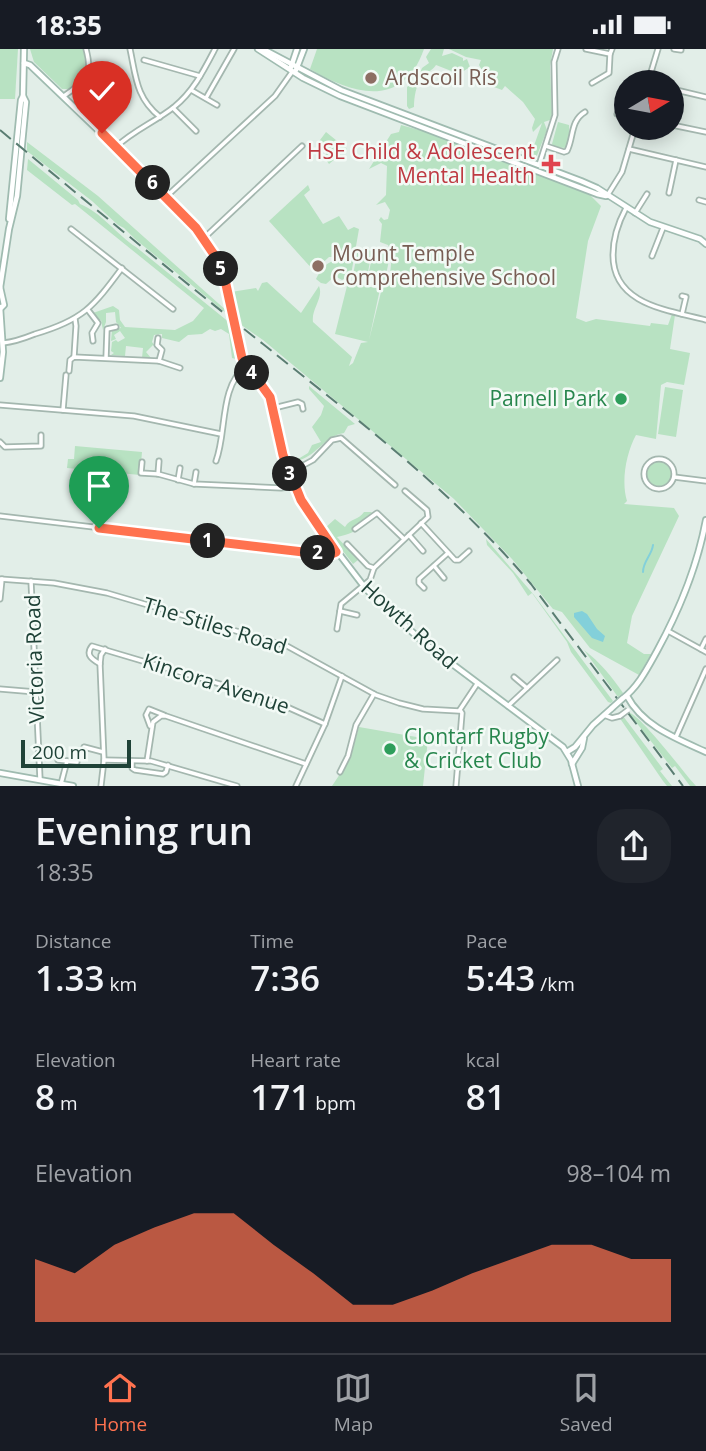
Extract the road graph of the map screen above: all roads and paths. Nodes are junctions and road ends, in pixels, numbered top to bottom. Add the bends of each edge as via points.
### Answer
1 (24, 49) edge
2 (86, 49) edge
3 (131, 49) edge
4 (215, 49) edge
5 (234, 49) edge
6 (260, 49) edge
7 (297, 49) edge
8 (304, 49) edge
9 (558, 49) edge
10 (586, 49) edge
11 (657, 49) edge
12 (674, 49) edge
13 (681, 50) edge
14 (611, 51) edge
15 (144, 60) dead end
16 (23, 63) junction
17 (291, 65) junction
18 (297, 68) junction
19 (651, 70) edge
20 (292, 72) junction
21 (200, 76) junction
22 (592, 83) dead end
23 (330, 88) junction
24 (191, 90) junction
25 (684, 92) edge
26 (64, 96) junction
27 (706, 97) edge
28 (206, 98) junction
29 (217, 105) dead end
30 (173, 108) junction
31 (585, 112) dead end
32 (160, 117) junction
33 (684, 127) edge
34 (196, 131) dead end
35 (706, 132) edge
36 (632, 140) edge
37 (302, 146) dead end
38 (546, 146) junction
39 (116, 147) junction
40 (629, 149) junction
41 (676, 160) junction
42 (537, 167) junction
43 (706, 167) edge
44 (669, 193) dead end
45 (647, 194) dead end
46 (607, 196) junction
47 (167, 197) junction
48 (699, 200) dead end
49 (706, 202) edge
50 (626, 208) junction
51 (635, 213) junction
52 (663, 228) junction
53 (71, 229) dead end
54 (204, 238) junction
55 (703, 239) edge
56 (706, 244) edge
57 (652, 256) dead end
58 (122, 268) junction
59 (0, 287) edge
60 (682, 296) dead end
61 (1, 308) edge
62 (173, 309) dead end
63 (88, 310) junction
64 (682, 314) junction
65 (75, 319) junction
66 (706, 320) edge
67 (116, 327) dead end
68 (158, 338) dead end
69 (93, 341) dead end
70 (3, 343) junction
71 (162, 350) junction
72 (168, 351) dead end
73 (74, 357) junction
74 (106, 358) junction
75 (159, 361) junction
76 (246, 366) junction
77 (180, 368) dead end
78 (0, 378) edge
79 (0, 405) edge
80 (274, 408) junction
81 (303, 409) dead end
82 (63, 410) junction
83 (41, 435) dead end
84 (221, 435) junction
85 (0, 442) edge
86 (159, 461) dead end
87 (216, 461) dead end
88 (142, 462) dead end
89 (180, 468) dead end
90 (195, 472) dead end
91 (289, 473) junction
92 (158, 474) junction
93 (674, 477) junction
94 (178, 480) junction
95 (706, 481) edge
96 (194, 484) junction
97 (395, 485) dead end
98 (295, 486) junction
99 (405, 491) dead end
100 (0, 516) edge
101 (706, 520) edge
102 (421, 523) junction
103 (355, 529) dead end
104 (409, 535) junction
105 (404, 539) junction
106 (704, 542) edge
107 (347, 544) dead end
108 (423, 551) dead end
109 (469, 551) dead end
110 (336, 552) junction
111 (449, 553) junction
112 (434, 566) junction
113 (374, 568) junction
114 (372, 577) junction
115 (444, 578) dead end
116 (1, 579) edge
117 (32, 581) junction
118 (363, 586) junction
119 (424, 588) dead end
120 (369, 592) junction
121 (0, 599) edge
122 (340, 611) junction
123 (357, 615) dead end
124 (337, 629) dead end
125 (668, 631) junction
126 (706, 639) edge
127 (105, 649) junction
128 (701, 649) junction
129 (706, 652) edge
130 (558, 660) dead end
131 (100, 664) junction
132 (706, 669) edge
133 (342, 675) junction
134 (514, 677) dead end
135 (477, 684) junction
136 (527, 688) junction
137 (0, 689) edge
138 (36, 692) junction
139 (374, 694) junction
140 (625, 697) junction
141 (508, 706) junction
142 (631, 709) junction
143 (460, 710) junction
144 (604, 715) junction
145 (166, 716) junction
146 (324, 724) junction
147 (150, 728) junction
148 (584, 737) junction
149 (676, 737) junction
150 (84, 747) dead end
151 (706, 751) edge
152 (103, 752) junction
153 (567, 752) junction
154 (58, 760) dead end
155 (104, 760) junction
156 (66, 761) junction
157 (132, 761) junction
158 (147, 761) junction
159 (77, 762) dead end
160 (306, 764) junction
161 (572, 764) junction
162 (168, 765) junction
163 (340, 772) dead end
164 (0, 773) edge
165 (40, 779) junction
166 (61, 784) junction
167 (73, 786) edge
168 (101, 786) edge
169 (237, 786) edge
170 (296, 786) edge
171 (456, 786) edge
172 (578, 786) edge

1 - 16 main road
2 - 26 street via 84,81
3 - 32 street via 140,96
4 - 21 street
5 - 28 street
6 - 17 main road
6 - 20 main road
7 - 17 main road
8 - 18 main road
9 - 38 street via 555,115
10 - 14 street
11 - 19 street
12 - 13 street
14 - 22 street via 608,73
15 - 21 street
16 - 26 main road, Howth Road
16 - 59 main road via 26,102 19,180
17 - 18 main road
17 - 20 main road
18 - 20 main road
18 - 23 main road
20 - 23 main road
20 - 47 street via 275,96
21 - 24 street
23 - 42 main road
24 - 28 street
24 - 30 street
25 - 27 street
26 - 39 main road, Howth Road
28 - 29 street
30 - 32 street
30 - 34 street
31 - 38 street via 575,122 567,151
32 - 39 street
33 - 35 street
36 - 40 street
37 - 54 street
38 - 42 street
39 - 47 main road, Howth Road
40 - 41 street
40 - 46 street
41 - 43 street
41 - 44 street
42 - 46 main road
45 - 51 street
46 - 50 main road
47 - 54 main road, Howth Road
48 - 49 street
50 - 51 main road
50 - 64 street via 613,250 619,283 635,298
51 - 52 main road
52 - 55 main road
52 - 57 street
53 - 58 street
54 - 76 main road, Howth Road via 225,280
55 - 56 main road
58 - 62 street
58 - 63 street
59 - 61 main road
60 - 64 street via 686,297
61 - 70 main road
63 - 65 street
63 - 69 street via 98,323
64 - 66 street
65 - 70 street
65 - 73 street
67 - 74 street via 107,329
68 - 71 street
70 - 78 main road
71 - 72 street
71 - 75 street
73 - 74 street
73 - 82 street via 67,373
74 - 75 street
75 - 77 street
76 - 80 main road, Howth Road via 265,388
76 - 84 street via 230,390
79 - 82 street
80 - 81 street via 298,402
80 - 91 main road, Howth Road
82 - 84 street via 146,417
83 - 85 street via 41,446 5,447
84 - 87 street
86 - 92 street
88 - 92 street via 141,473
89 - 94 street
90 - 96 street
91 - 97 street via 313,460 337,437
91 - 98 main road, Howth Road
92 - 94 street
93 - 93 street via 669,485 655,488 644,473 647,464 661,458 673,467
93 - 95 street
94 - 96 street
96 - 98 street
98 - 110 main road, Howth Road via 307,512
99 - 102 street via 428,512
100 - 110 street via 331,555
101 - 106 main road
102 - 104 street
102 - 111 street
103 - 105 street via 377,513
104 - 105 street
104 - 108 street
105 - 113 street
106 - 125 main road
107 - 113 street
109 - 111 street via 457,560
110 - 118 main road, Howth Road
111 - 112 street
112 - 115 street
112 - 119 street via 419,579
113 - 114 street
114 - 118 street
114 - 120 street
116 - 117 street, The Stiles Road
116 - 121 street
117 - 133 street, The Stiles Road via 107,593 287,646
117 - 138 street, Victoria Road
118 - 120 main road, Howth Road
118 - 122 street via 342,602
120 - 135 main road, Howth Road
122 - 123 street
122 - 124 street
125 - 128 street
125 - 140 main road via 640,681
126 - 128 street
127 - 131 street
127 - 131 street via 95,645 89,649 90,657
127 - 146 street, Kincora Avenue via 267,698
128 - 129 street
130 - 136 street
131 - 152 street
132 - 149 street
133 - 139 street, The Stiles Road
133 - 146 street
134 - 136 street
135 - 141 main road, Howth Road
135 - 143 street
136 - 141 street
137 - 138 street
138 - 165 street, Victoria Road
139 - 143 street, The Stiles Road via 423,709
139 - 163 street via 356,725
140 - 142 main road
140 - 144 main road, bridge
141 - 153 main road, Howth Road
142 - 144 street, bridge via 620,716
142 - 149 main road
143 - 171 street
144 - 148 main road
145 - 147 street via 156,719
145 - 147 street via 149,709
145 - 160 street
146 - 160 street
147 - 158 street
148 - 153 main road
148 - 161 main road
149 - 151 main road
150 - 152 street
152 - 155 street
153 - 161 main road, Howth Road
154 - 156 street
155 - 157 street
155 - 168 street
156 - 159 street
156 - 166 street
157 - 158 street
157 - 162 street via 135,770 163,773
158 - 162 street
160 - 170 street
161 - 172 main road, Howth Road
162 - 169 street
164 - 165 main road
165 - 166 main road
166 - 167 main road

